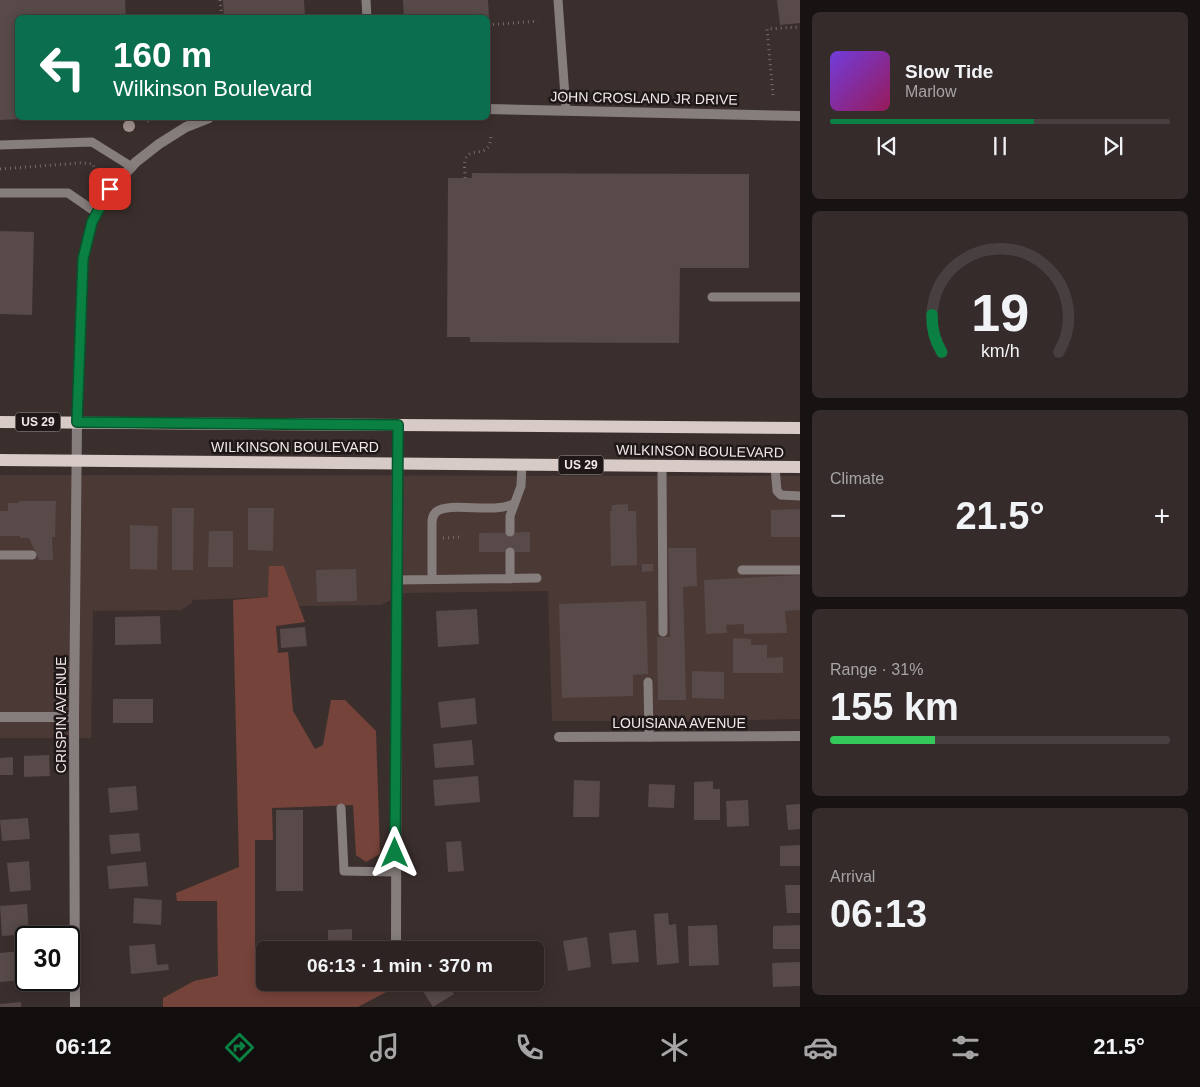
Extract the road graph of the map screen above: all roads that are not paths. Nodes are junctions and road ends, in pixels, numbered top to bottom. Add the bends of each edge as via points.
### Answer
1 (366, 0) edge
2 (558, 0) edge
3 (367, 15) edge
4 (490, 109) edge
5 (566, 110) junction
6 (800, 116) edge
7 (204, 120) edge
8 (0, 145) edge
9 (132, 166) junction
10 (0, 193) edge
11 (98, 212) junction
12 (712, 297) dead end
13 (800, 297) edge
14 (0, 422) edge
15 (77, 422) junction
16 (398, 425) junction
17 (800, 428) edge
18 (0, 460) edge
19 (77, 460) junction
20 (397, 463) junction
21 (522, 464) junction
22 (662, 466) junction
23 (775, 467) junction
24 (800, 467) edge
25 (800, 496) edge
26 (514, 504) junction
27 (510, 532) dead end
28 (510, 552) dead end
29 (0, 555) edge
30 (32, 555) dead end
31 (742, 570) dead end
32 (800, 570) edge
33 (537, 578) dead end
34 (432, 579) junction
35 (510, 579) junction
36 (396, 580) junction
37 (663, 632) dead end
38 (648, 682) dead end
39 (0, 717) edge
40 (74, 717) junction
41 (800, 736) edge
42 (649, 737) junction
43 (559, 738) dead end
44 (341, 808) dead end
45 (395, 872) junction
46 (396, 941) edge
47 (75, 1007) edge

1 - 3 lane
2 - 5 lane
4 - 5 street, JOHN CROSLAND JR DRIVE
5 - 6 street, JOHN CROSLAND JR DRIVE
7 - 9 street via 159,144
8 - 9 lane via 92,142
9 - 11 street via 110,189
10 - 11 lane via 68,193
11 - 15 street via 92,222 83,259
12 - 13 lane
14 - 15 main road, WILKINSON BOULEVARD / US 29
15 - 16 main road, WILKINSON BOULEVARD / US 29
15 - 19 street, CRISPIN AVENUE
16 - 17 main road, WILKINSON BOULEVARD / US 29
16 - 20 street
18 - 19 main road, WILKINSON BOULEVARD / US 29
19 - 20 main road, WILKINSON BOULEVARD / US 29
19 - 40 street, CRISPIN AVENUE
20 - 21 main road, WILKINSON BOULEVARD / US 29
20 - 36 street
21 - 22 main road, WILKINSON BOULEVARD / US 29
21 - 26 lane via 518,497
22 - 23 main road, WILKINSON BOULEVARD / US 29
22 - 37 lane
23 - 24 main road, WILKINSON BOULEVARD / US 29
23 - 25 lane via 777,491 781,495
26 - 27 lane
26 - 34 lane via 500,508 448,508 436,512 432,517
28 - 35 lane
29 - 30 lane
31 - 32 lane
33 - 35 lane
34 - 35 lane
34 - 36 lane
36 - 45 street
38 - 42 lane
39 - 40 street
40 - 47 street, CRISPIN AVENUE
41 - 42 street, LOUISIANA AVENUE
42 - 43 street, LOUISIANA AVENUE
44 - 45 lane via 344,871
45 - 46 street

